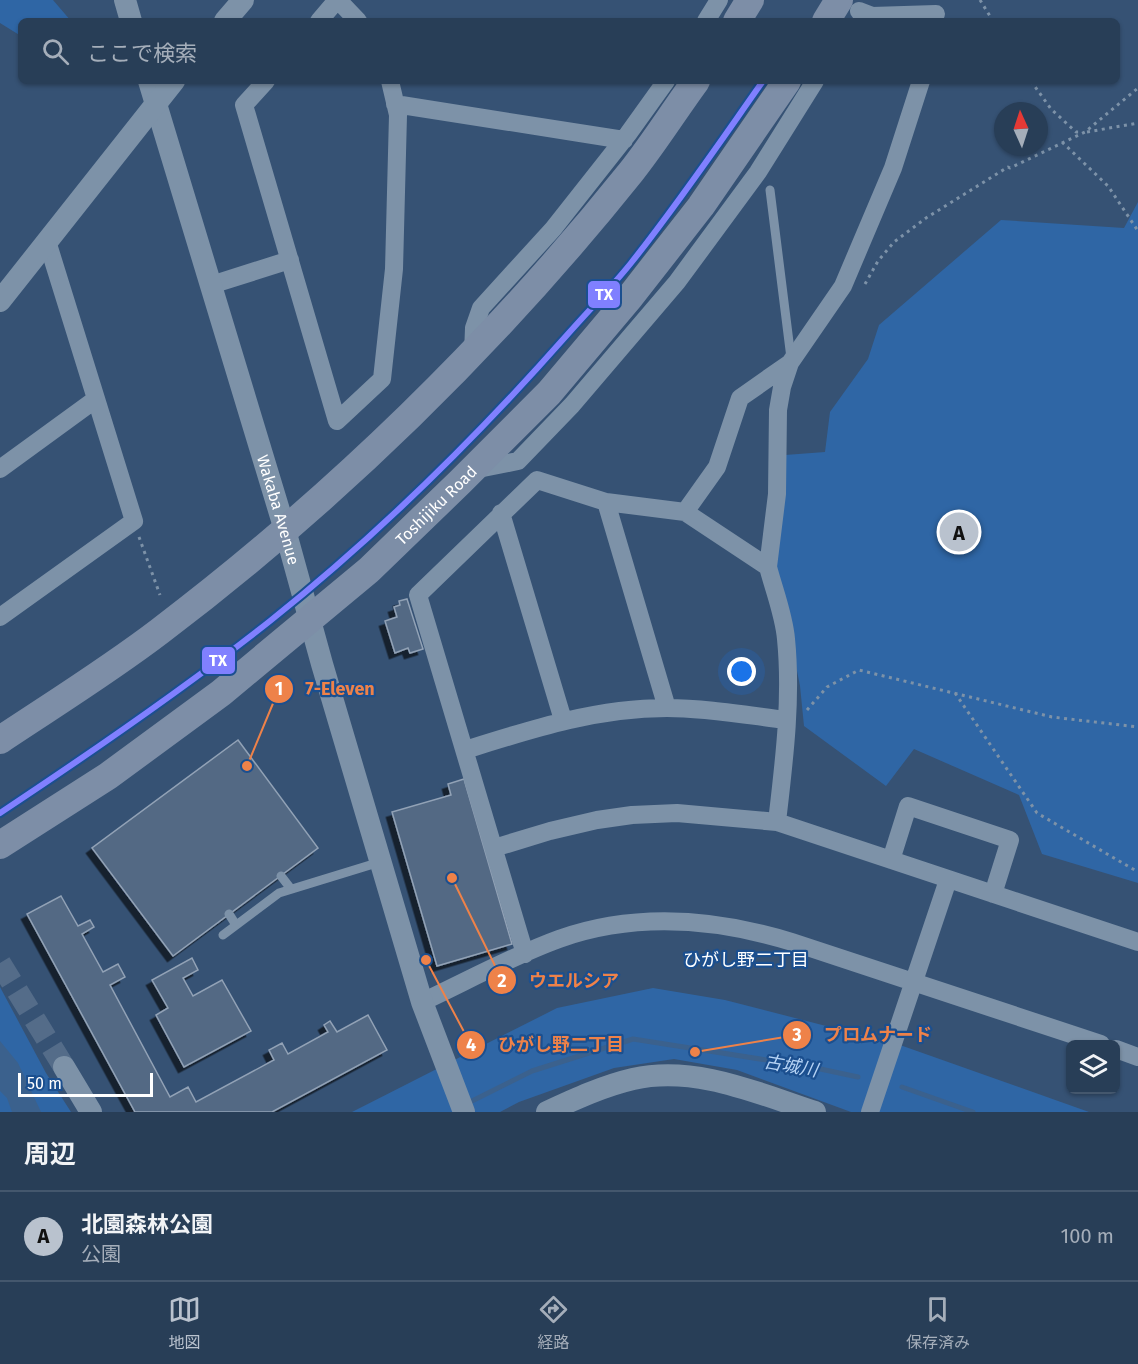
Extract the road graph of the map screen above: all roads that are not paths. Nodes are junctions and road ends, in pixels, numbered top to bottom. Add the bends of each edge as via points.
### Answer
1 (125, 0) edge
2 (243, 0) edge
3 (338, 0) edge
4 (719, 0) edge
5 (750, 0) edge
6 (854, 8) edge
7 (936, 12) edge
8 (130, 18) edge
9 (228, 18) edge
10 (322, 18) edge
11 (355, 18) edge
12 (708, 18) edge
13 (739, 18) edge
14 (832, 18) edge
15 (150, 84) edge
16 (171, 84) edge
17 (263, 84) edge
18 (391, 84) edge
19 (664, 84) edge
20 (694, 84) edge
21 (785, 84) edge
22 (813, 84) edge
23 (920, 84) edge
24 (155, 103) junction
25 (395, 104) junction
26 (624, 140) junction
27 (770, 190) dead end
28 (47, 242) junction
29 (290, 260) junction
30 (211, 285) junction
31 (0, 301) edge
32 (472, 354) junction
33 (791, 362) junction
34 (96, 399) junction
35 (0, 470) edge
36 (472, 471) junction
37 (606, 502) junction
38 (686, 512) junction
39 (501, 513) junction
40 (285, 530) junction
41 (768, 567) junction
42 (0, 617) edge
43 (309, 620) junction
44 (667, 708) junction
45 (563, 720) junction
46 (786, 720) junction
47 (0, 740) edge
48 (465, 750) junction
49 (108, 776) junction
50 (777, 822) junction
51 (0, 844) edge
52 (494, 848) junction
53 (0, 856) edge
54 (891, 860) junction
55 (380, 862) junction
56 (281, 876) dead end
57 (948, 880) junction
58 (291, 890) junction
59 (993, 894) junction
60 (229, 914) dead end
61 (236, 926) junction
62 (223, 935) dead end
63 (1138, 942) edge
64 (525, 954) junction
65 (914, 983) junction
66 (422, 1002) junction
67 (1089, 1040) edge
68 (1120, 1050) edge
69 (1138, 1057) edge
70 (64, 1067) tunnel mouth
71 (91, 1112) edge
72 (464, 1112) edge
73 (548, 1112) edge
74 (815, 1112) edge
75 (870, 1112) edge

1 - 8 street
2 - 9 street
3 - 10 street
3 - 11 street
4 - 12 street
5 - 13 main road
6 - 7 street via 872,16
6 - 14 main road
15 - 24 street, Wakaba Avenue
16 - 24 street
17 - 29 street via 244,105
18 - 25 street
19 - 26 street
20 - 32 main road via 626,178
21 - 36 main road, Toshijiku Road via 701,206 630,297 549,393
22 - 36 street via 758,172 677,282 572,405 518,461
23 - 33 street via 893,168 843,286
24 - 28 street
24 - 30 street, Wakaba Avenue
25 - 26 street
25 - 29 street via 398,115 394,269 382,379 337,421
26 - 32 street via 553,229 481,308 474,328
27 - 33 lane
28 - 31 street
28 - 34 street
29 - 30 street
30 - 40 street, Wakaba Avenue
32 - 40 main road via 365,460
33 - 38 street via 740,398 717,467
33 - 41 street via 778,410 777,494
34 - 35 street
34 - 42 street via 134,521
36 - 43 main road, Toshijiku Road via 369,570
37 - 38 street
37 - 39 street via 537,480
37 - 44 street
38 - 41 street
39 - 45 street
39 - 48 street via 418,595
40 - 43 street, Wakaba Avenue
40 - 47 main road via 158,632
41 - 46 street via 786,637
43 - 49 main road, Toshijiku Road via 221,693
43 - 55 street, Wakaba Avenue
44 - 45 street
44 - 46 street
45 - 48 street
46 - 50 street
48 - 52 street
49 - 51 main road, Toshijiku Road
49 - 53 main road
50 - 52 street via 677,813 632,815 550,831
50 - 54 street
52 - 64 street
54 - 57 street
54 - 59 street via 908,806 1010,840
55 - 58 lane
55 - 66 street, Wakaba Avenue
56 - 58 lane
57 - 59 street
57 - 65 street
58 - 61 lane via 279,893
59 - 63 street
60 - 61 lane
61 - 62 lane
64 - 65 street via 560,939 610,927 704,922 765,933
64 - 66 street
65 - 67 street
65 - 75 street
66 - 72 street, Wakaba Avenue
68 - 69 street
70 - 71 street
73 - 74 street via 605,1087 667,1075 733,1085

